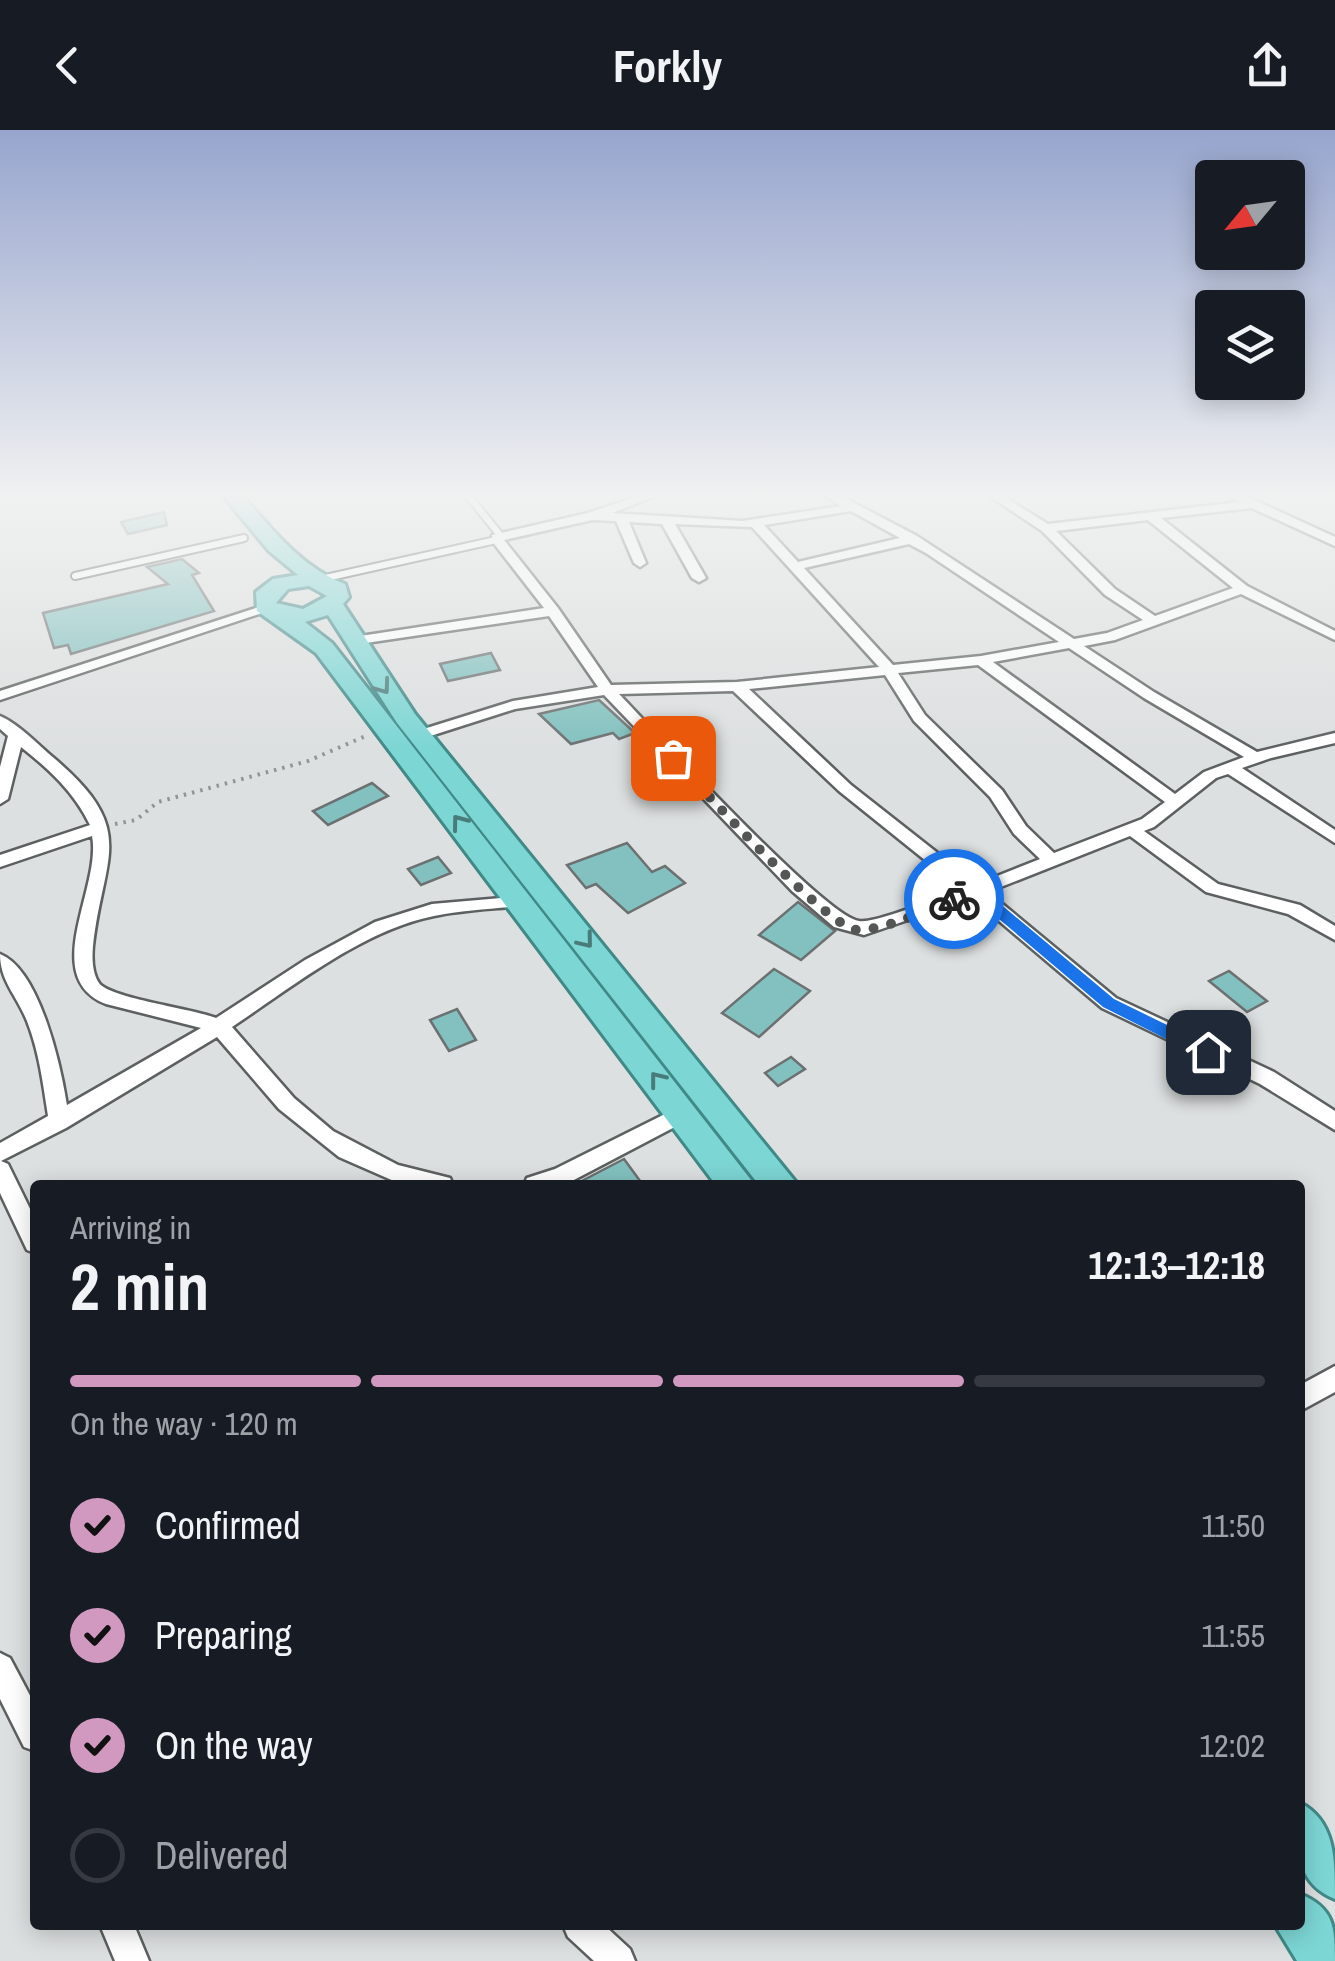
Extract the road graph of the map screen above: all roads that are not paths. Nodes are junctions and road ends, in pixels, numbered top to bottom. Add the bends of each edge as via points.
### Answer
1 (269, 578) edge
2 (310, 578) edge
3 (368, 578) edge
4 (529, 578) edge
5 (803, 578) edge
6 (973, 578) edge
7 (1096, 578) edge
8 (1228, 578) edge
9 (1242, 590) junction
10 (325, 592) junction
11 (272, 606) junction
12 (554, 611) junction
13 (1153, 621) junction
14 (1335, 636) edge
15 (352, 640) junction
16 (1068, 641) junction
17 (980, 660) junction
18 (887, 667) junction
19 (736, 686) junction
20 (607, 690) junction
21 (0, 696) edge
22 (0, 721) edge
23 (16, 735) junction
24 (419, 735) junction
25 (1335, 738) edge
26 (1255, 758) junction
27 (1228, 767) junction
28 (0, 799) edge
29 (1174, 800) junction
30 (100, 827) junction
31 (1132, 830) junction
32 (1335, 838) edge
33 (0, 861) edge
34 (1052, 861) junction
35 (975, 891) junction
36 (519, 900) junction
37 (1335, 934) edge
38 (0, 961) edge
39 (220, 1028) junction
40 (683, 1113) junction
41 (59, 1122) junction
42 (1335, 1122) edge
43 (0, 1153) edge
44 (0, 1170) edge
45 (419, 1180) edge
46 (550, 1180) edge
47 (733, 1180) edge
48 (776, 1180) edge
49 (30, 1233) edge
50 (1335, 1378) edge
51 (1305, 1397) edge
52 (0, 1668) edge
53 (30, 1726) edge
54 (1305, 1835) edge
55 (1335, 1873) edge
56 (1305, 1927) edge
57 (119, 1930) edge
58 (585, 1930) edge
59 (132, 1961) edge
60 (618, 1961) edge
61 (1331, 1961) edge

1 - 11 highway
2 - 10 highway
3 - 10 lane
4 - 12 street
5 - 18 street
6 - 16 street
7 - 13 street
8 - 9 street
9 - 13 street
9 - 14 street
10 - 11 highway via 306,615
10 - 11 highway via 288,582
10 - 15 highway
11 - 21 street
36 -> 11 highway via 324,648
12 - 15 street
12 - 20 street
13 - 16 street via 1110,637
15 -> 24 highway
16 - 17 street
16 - 26 street
17 - 18 street
17 - 29 street
18 - 19 street
18 - 34 street via 919,718
19 - 20 street
19 - 35 street via 845,788
20 - 24 street via 514,706
20 - 35 street via 798,887 847,928 884,924
22 - 23 street
23 - 28 street
23 - 30 street via 82,793
24 -> 48 highway
25 - 26 street
26 - 27 street
27 - 29 street
27 - 32 street
29 - 31 street
30 - 33 street
30 - 39 street via 100,866 85,940 90,986 109,1000 170,1009
31 - 34 street
31 - 37 street via 1212,888 1294,909
34 - 35 street
35 - 42 street via 1109,1003 1267,1078
36 - 39 street via 393,921 312,965
40 -> 36 highway
38 - 41 street via 46,1035
39 - 41 street
39 - 45 street via 324,1138
40 - 46 street
40 - 47 highway
41 - 43 street
44 - 49 street
50 - 51 street
52 - 53 street
54 - 55 highway
56 - 61 highway
57 - 59 street
58 - 60 street

